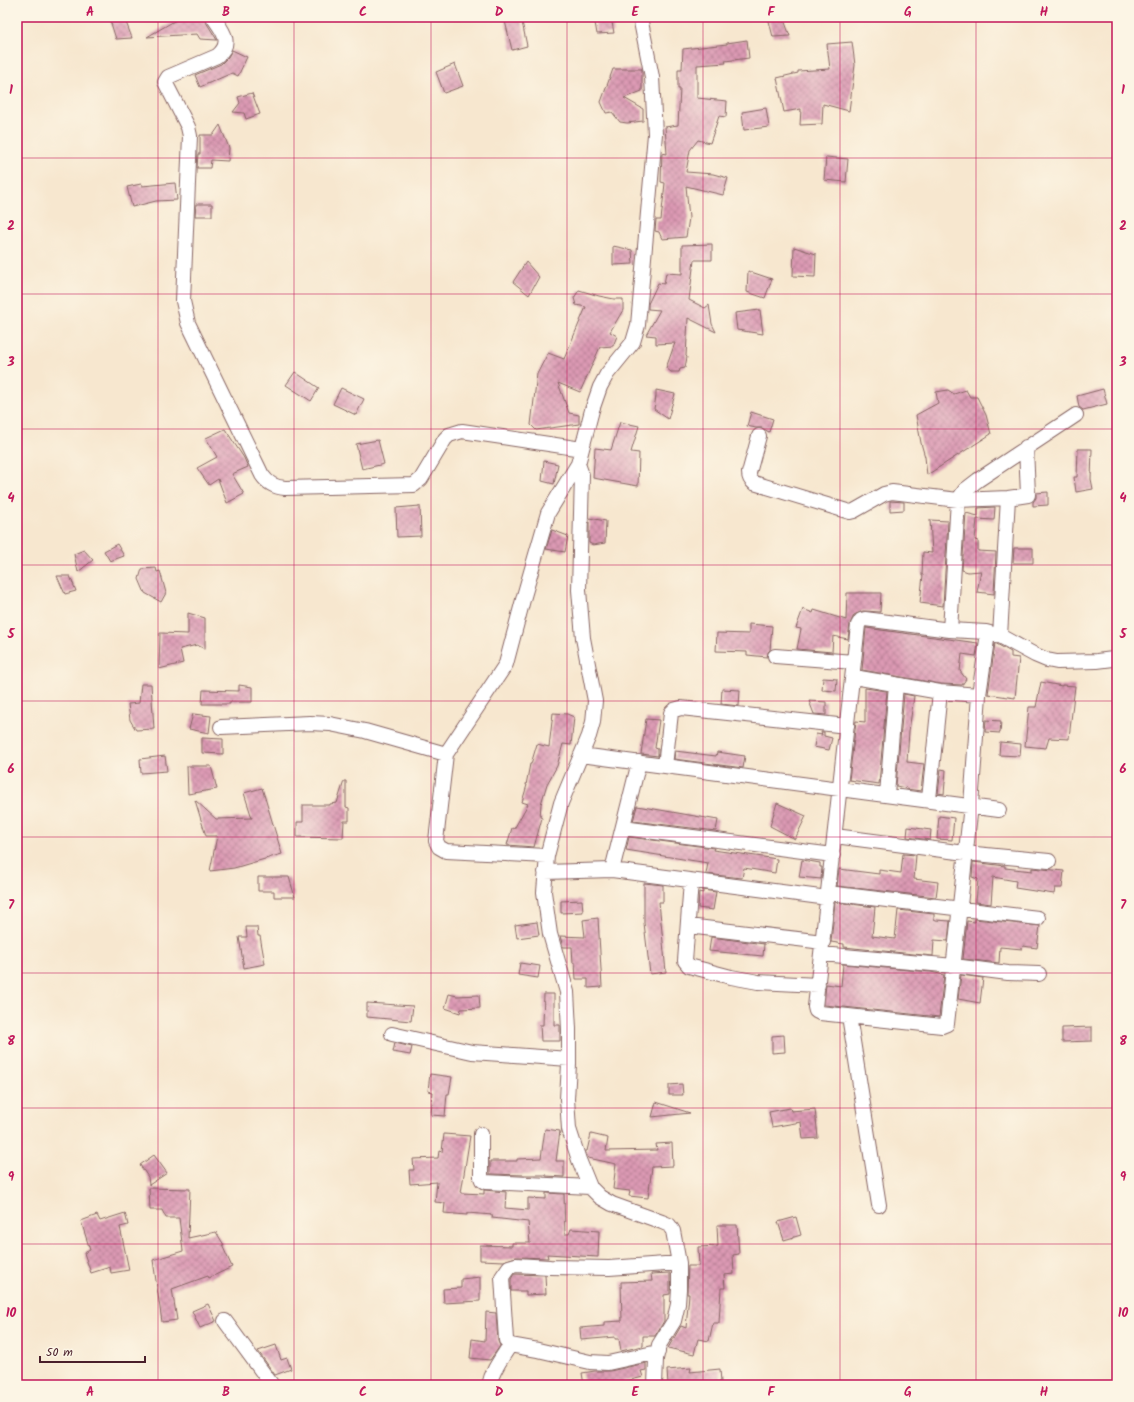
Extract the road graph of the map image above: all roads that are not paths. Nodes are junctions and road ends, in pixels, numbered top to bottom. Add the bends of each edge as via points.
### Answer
1 (213, 17) edge
2 (640, 17) edge
3 (1076, 415) dead end
4 (759, 436) dead end
5 (1026, 448) junction
6 (582, 449) junction
7 (578, 464) junction
8 (1008, 498) junction
9 (958, 500) junction
10 (950, 630) junction
11 (986, 632) junction
12 (1000, 636) junction
13 (775, 656) dead end
14 (1117, 656) edge
15 (854, 662) junction
16 (852, 679) junction
17 (896, 684) junction
18 (940, 692) junction
19 (980, 695) junction
20 (847, 726) junction
21 (221, 727) dead end
22 (446, 754) junction
23 (581, 755) junction
24 (639, 762) junction
25 (665, 766) junction
26 (840, 788) junction
27 (887, 794) junction
28 (929, 799) junction
29 (971, 806) junction
30 (999, 810) dead end
31 (623, 828) junction
32 (835, 836) junction
33 (966, 854) junction
34 (833, 855) junction
35 (547, 856) junction
36 (1049, 861) dead end
37 (612, 870) junction
38 (545, 872) junction
39 (691, 880) junction
40 (828, 896) junction
41 (960, 910) junction
42 (1038, 918) dead end
43 (688, 926) junction
44 (823, 948) junction
45 (954, 966) junction
46 (1039, 974) dead end
47 (818, 986) junction
48 (850, 1016) junction
49 (392, 1034) dead end
50 (569, 1059) junction
51 (481, 1134) dead end
52 (590, 1187) junction
53 (879, 1205) dead end
54 (679, 1263) junction
55 (225, 1321) dead end
56 (510, 1345) junction
57 (658, 1352) junction
58 (272, 1385) edge
59 (488, 1385) edge
60 (655, 1385) edge

1 - 6 street via 226,38 223,50 217,56 168,77 165,82 190,136 183,302 188,323 266,480 285,488 414,485 422,479 445,439 462,431
2 - 6 street via 652,77 655,134 638,326 633,342 607,374 600,387
3 - 5 street
4 - 9 street via 749,473 749,478 754,483 850,512 892,492
5 - 8 street via 1028,495
5 - 9 street via 965,490
6 - 7 street
7 - 22 street via 548,512 506,664
7 - 23 street via 582,476 578,590 583,638 595,701 593,722
8 - 9 street
8 - 12 street
9 - 10 street
10 - 11 street
10 - 15 street via 861,620 858,625
11 - 12 street
11 - 19 street via 988,635
12 - 14 street via 1035,656 1057,662 1097,661
13 - 15 street
15 - 16 street
16 - 17 street via 854,677
16 - 20 street
17 - 18 street
17 - 27 street
18 - 19 street
18 - 28 street
19 - 29 street
20 - 25 street via 681,708 671,713
20 - 26 street
21 - 22 street via 330,724
22 - 35 street via 436,841 439,847 446,851
23 - 24 street
23 - 35 street via 561,803
24 - 25 street
24 - 31 street
25 - 26 street
26 - 27 street
26 - 32 street
27 - 28 street
28 - 29 street
29 - 30 street
29 - 33 street
31 - 34 street
31 - 37 street
32 - 33 street
32 - 34 street
33 - 36 street
33 - 41 street
34 - 40 street
35 - 38 street
37 - 38 street
37 - 39 street
38 - 50 street via 544,892 550,934 567,992
39 - 40 street
39 - 43 street
40 - 41 street
40 - 44 street
41 - 42 street
41 - 45 street
43 - 44 street
43 - 47 street via 685,962 689,966 758,982
44 - 45 street
44 - 47 street
45 - 46 street
45 - 48 street via 947,1024 942,1026
47 - 48 street via 816,1011
48 - 53 street
49 - 50 street via 472,1052
50 - 52 street via 569,1129 578,1160
51 - 52 street via 481,1177 485,1182
52 - 54 street via 612,1204 669,1225 673,1231
54 - 56 street via 609,1268 516,1265 509,1267 502,1277 506,1340
54 - 57 street via 679,1289 674,1321 659,1345
55 - 58 street
56 - 57 street via 608,1363
56 - 59 street via 490,1377
57 - 60 street

